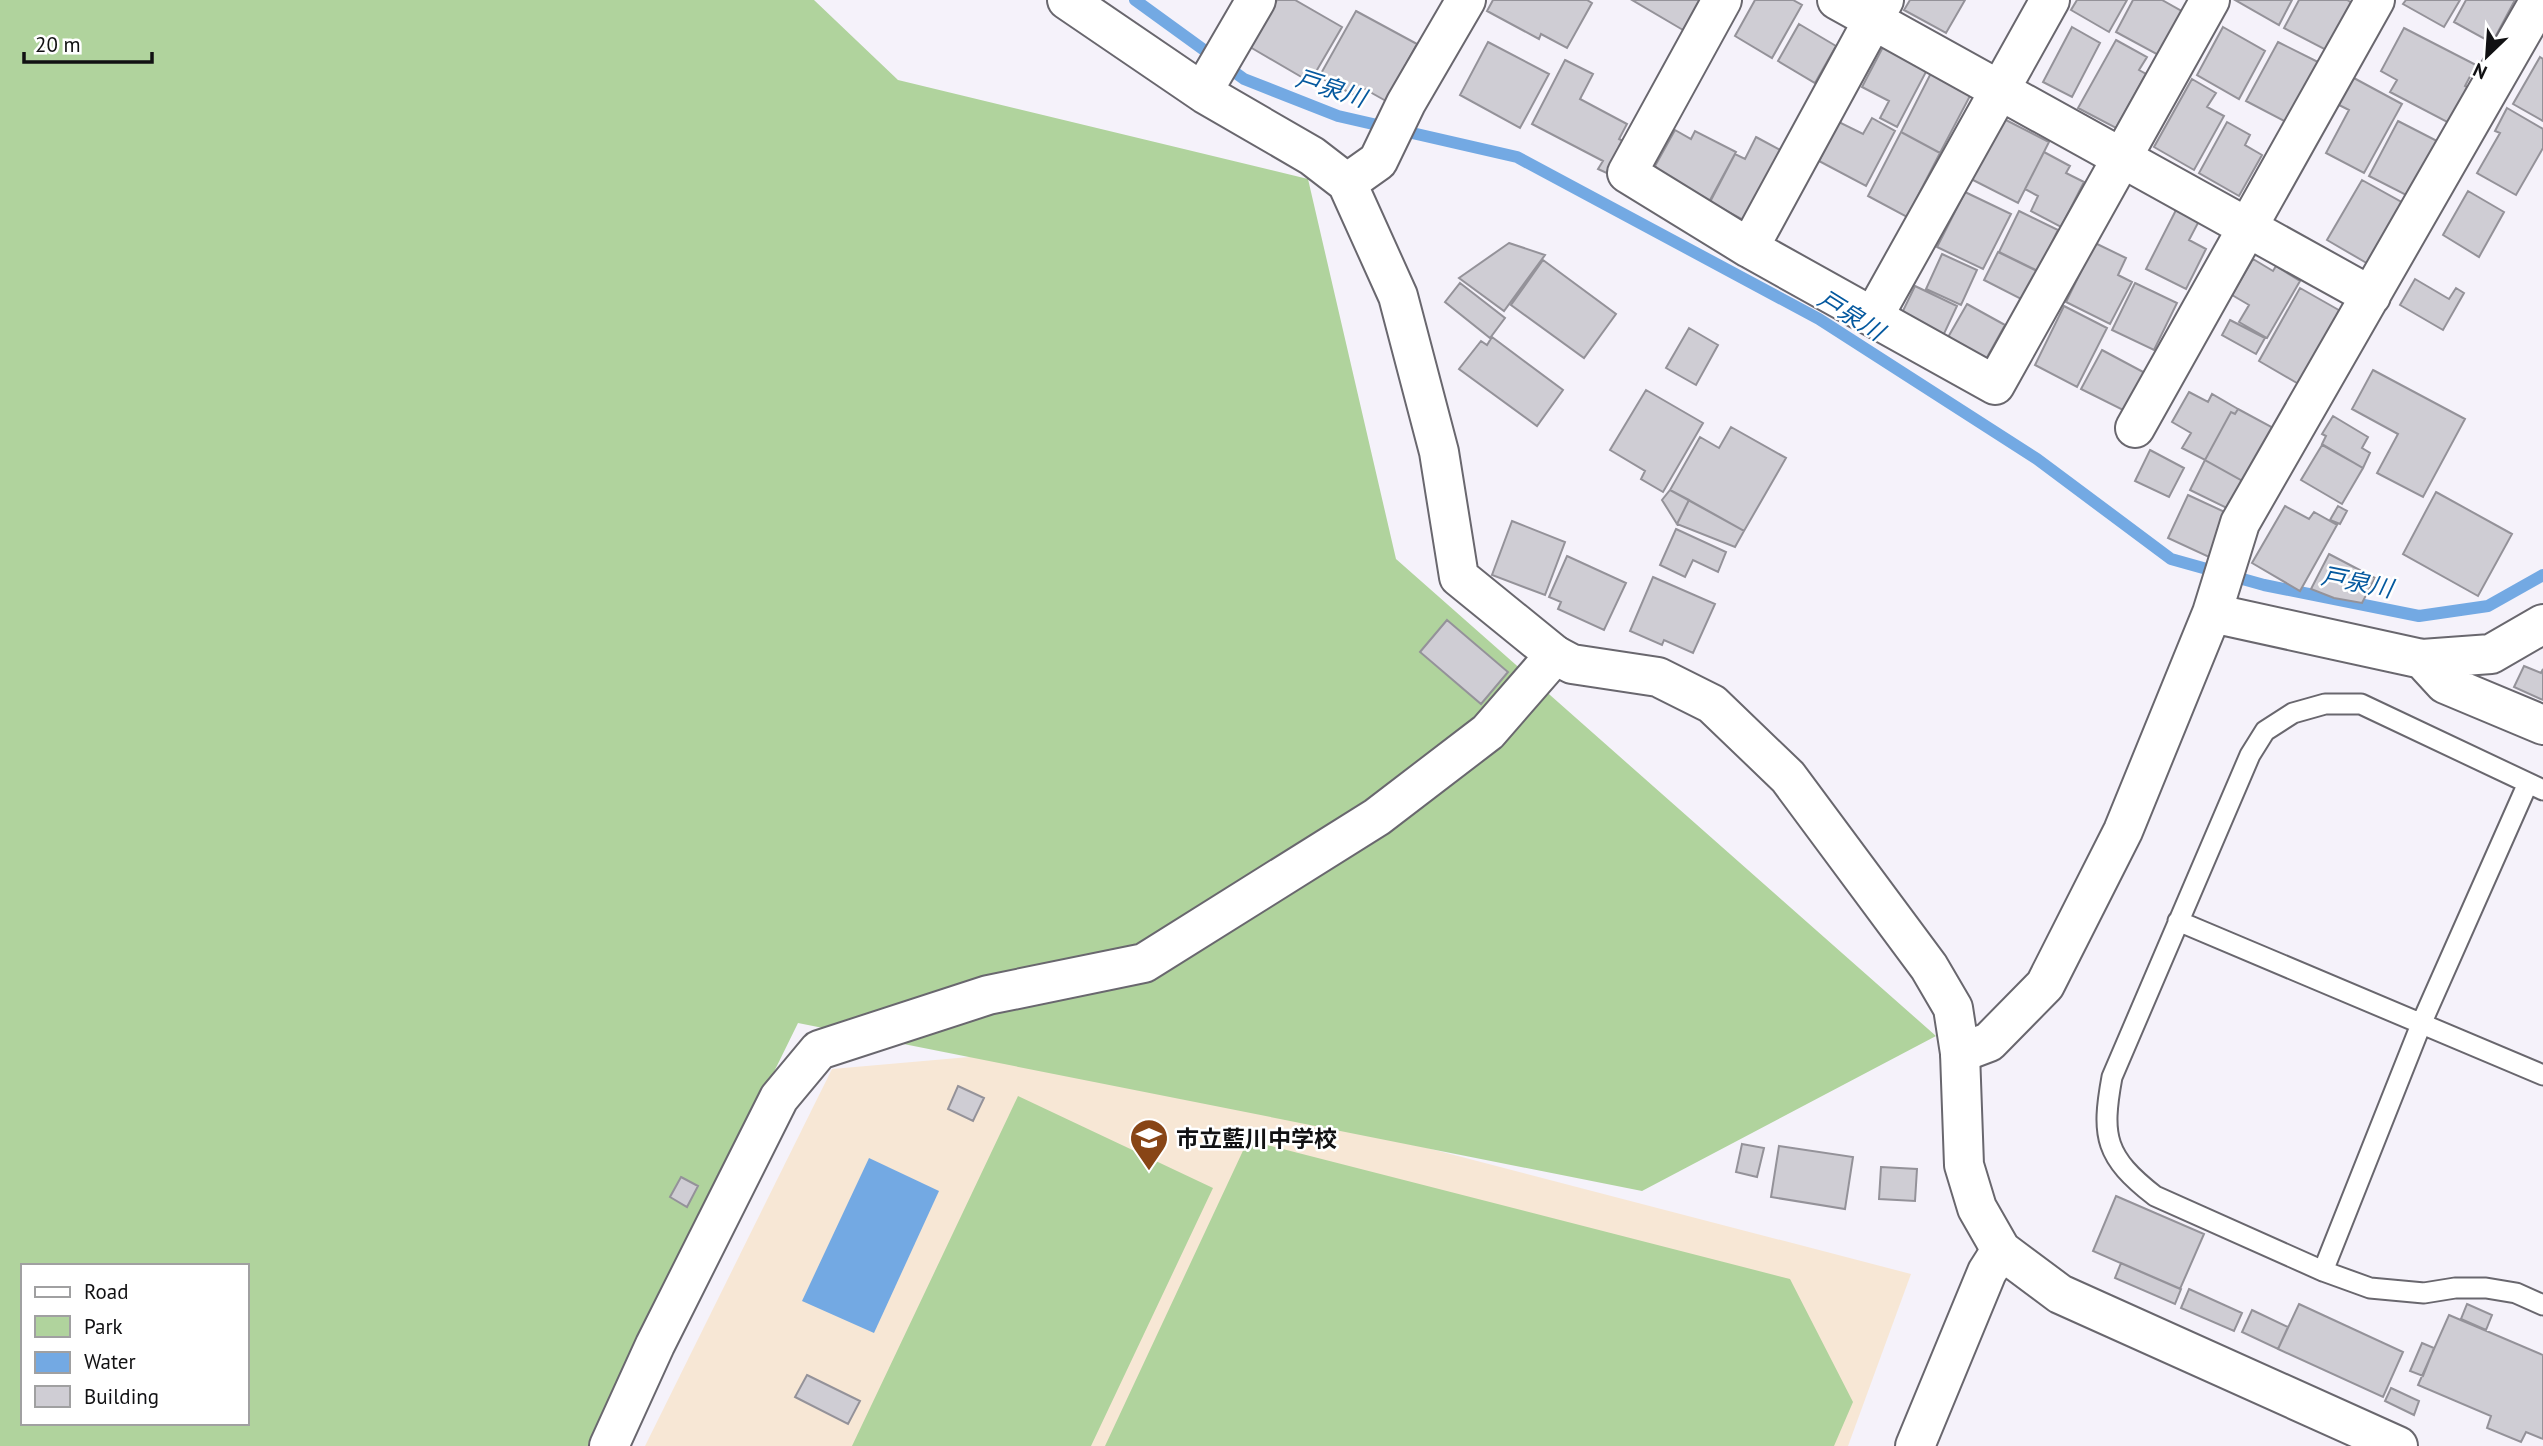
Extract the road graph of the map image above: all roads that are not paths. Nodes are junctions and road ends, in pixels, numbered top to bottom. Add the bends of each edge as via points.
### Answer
1 (1067, 0) edge
2 (1256, 0) edge
3 (1466, 0) edge
4 (1722, 0) edge
5 (1837, 0) edge
6 (2050, 0) edge
7 (2210, 0) edge
8 (2375, 0) edge
9 (2540, 0) edge
10 (1878, 10) edge
11 (2001, 91) junction
12 (1205, 94) junction
13 (2122, 160) junction
14 (1347, 183) junction
15 (2246, 227) junction
16 (1749, 248) junction
17 (2371, 296) junction
18 (1873, 317) junction
19 (2134, 428) dead end
20 (2212, 614) junction
21 (2543, 624) edge
22 (1555, 655) junction
23 (2422, 659) junction
24 (2543, 724) edge
25 (2535, 787) edge
26 (2178, 921) junction
27 (2422, 1022) junction
28 (1960, 1053) junction
29 (2543, 1075) edge
30 (2001, 1250) junction
31 (2323, 1271) junction
32 (2543, 1305) edge
33 (2350, 1437) edge
34 (608, 1446) edge
35 (1915, 1446) edge
36 (2398, 1446) edge

1 - 12 street
2 - 12 street
3 - 14 street via 1378,161
4 - 16 street via 1627,173
5 - 10 street
6 - 11 street
7 - 13 street
8 - 15 street
9 - 17 street
10 - 11 street
10 - 16 street
11 - 13 street
11 - 18 street
12 - 14 street via 1312,156
13 - 15 street
13 - 18 street via 1995,385
14 - 22 street via 1398,296 1439,452 1459,577
15 - 17 street
15 - 19 street
16 - 18 street
17 - 20 street via 2240,523
20 - 23 street
20 - 28 street via 2123,831 2046,985 1989,1042
21 - 23 street via 2491,654
22 - 28 street via 1572,664 1658,677 1712,704 1788,777 1929,967 1953,1008
22 - 34 street via 1488,732 1377,817 1144,963 988,995 819,1050 779,1098
23 - 24 street via 2445,684
25 - 26 lane via 2361,704 2325,704 2293,713 2265,731 2250,755
25 - 27 lane
26 - 27 lane
26 - 31 lane via 2112,1077 2105,1115 2108,1144 2133,1178 2155,1196
27 - 29 lane
27 - 31 lane
28 - 30 street via 1964,1165 1976,1208
30 - 33 street via 2060,1294
30 - 35 street via 1987,1272
31 - 32 lane via 2370,1288 2424,1293 2486,1288 2516,1293
33 - 36 street

